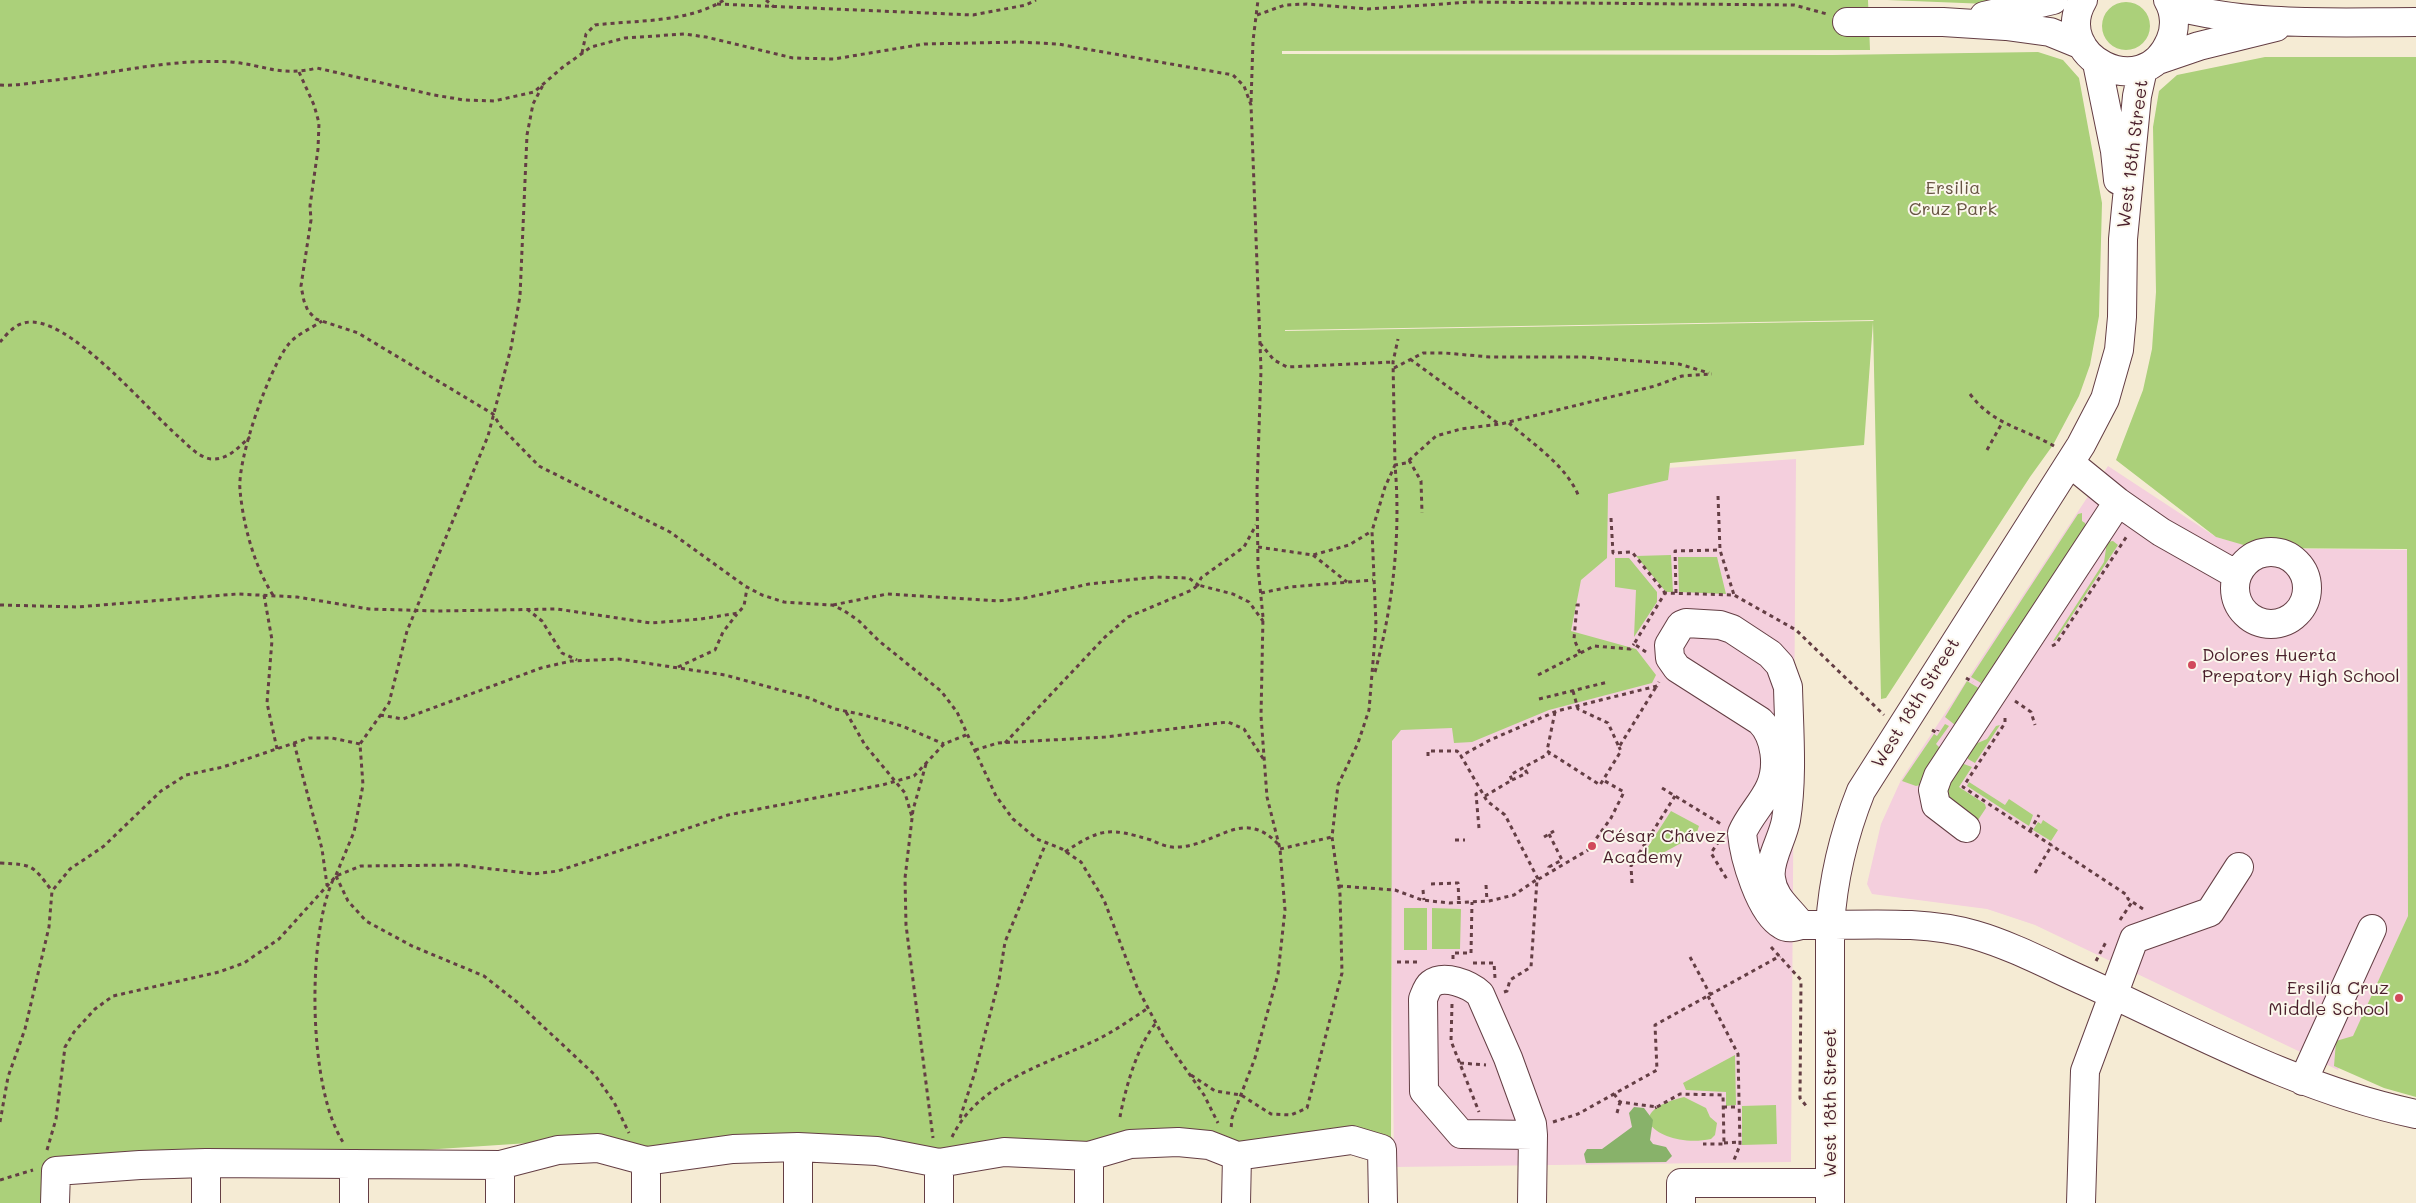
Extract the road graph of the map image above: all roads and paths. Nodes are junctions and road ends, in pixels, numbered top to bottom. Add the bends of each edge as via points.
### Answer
1 (724, 0) edge
2 (766, 0) edge
3 (1036, 0) edge
4 (1258, 0) edge
5 (2053, 0) edge
6 (2083, 0) edge
7 (2170, 2) edge
8 (717, 4) junction
9 (774, 7) junction
10 (1256, 15) junction
11 (1847, 22) joint
12 (1943, 22) junction
13 (2294, 22) junction
14 (2416, 22) edge
15 (582, 53) junction
16 (2090, 54) junction
17 (2150, 65) junction
18 (299, 72) junction
19 (544, 83) junction
20 (0, 85) edge
21 (1251, 104) junction
22 (2123, 239) junction
23 (322, 321) junction
24 (1398, 339) dead end
25 (0, 342) edge
26 (1260, 342) junction
27 (1409, 359) junction
28 (1393, 362) junction
29 (1394, 368) junction
30 (1970, 394) dead end
31 (493, 414) junction
32 (1509, 422) junction
33 (2002, 423) junction
34 (1499, 424) junction
35 (250, 437) junction
36 (1987, 450) dead end
37 (1409, 460) junction
38 (2070, 463) junction
39 (1395, 465) junction
40 (1718, 496) dead end
41 (1579, 497) dead end
42 (2118, 502) junction
43 (1422, 513) dead end
44 (1611, 518) dead end
45 (1258, 522) junction
46 (2132, 530) dead end
47 (1372, 531) junction
48 (1258, 547) junction
49 (1720, 550) junction
50 (1313, 555) junction
51 (2237, 575) dead end
52 (1374, 580) junction
53 (1346, 582) junction
54 (1198, 584) junction
55 (747, 588) junction
56 (1261, 593) junction
57 (1665, 593) dead end
58 (1676, 593) dead end
59 (264, 595) junction
60 (1734, 595) dead end
61 (273, 596) junction
62 (0, 605) edge
63 (832, 605) junction
64 (1581, 605) dead end
65 (526, 609) junction
66 (416, 610) junction
67 (738, 613) junction
68 (1263, 621) junction
69 (1634, 644) dead end
70 (1580, 654) junction
71 (2046, 654) dead end
72 (578, 661) junction
73 (678, 668) junction
74 (1538, 676) dead end
75 (1662, 678) dead end
76 (1608, 682) dead end
77 (1372, 685) junction
78 (1657, 686) junction
79 (1573, 691) junction
80 (2020, 693) dead end
81 (1539, 699) dead end
82 (2015, 701) junction
83 (1577, 706) junction
84 (2011, 708) dead end
85 (846, 711) junction
86 (1555, 712) junction
87 (2008, 712) dead end
88 (380, 715) junction
89 (2035, 726) dead end
90 (967, 734) junction
91 (294, 743) junction
92 (1005, 743) junction
93 (360, 744) junction
94 (944, 744) junction
95 (1619, 747) junction
96 (277, 749) junction
97 (975, 750) junction
98 (1550, 753) junction
99 (1428, 756) dead end
100 (1461, 756) junction
101 (1264, 760) junction
102 (926, 762) junction
103 (1603, 780) junction
104 (896, 781) junction
105 (1662, 788) dead end
106 (1482, 791) junction
107 (1485, 796) junction
108 (1675, 796) junction
109 (2040, 815) dead end
110 (912, 819) junction
111 (1727, 827) dead end
112 (1479, 828) dead end
113 (1966, 828) dead end
114 (1554, 831) dead end
115 (2030, 831) junction
116 (1549, 834) junction
117 (1332, 836) junction
118 (1544, 836) dead end
119 (1455, 840) dead end
120 (1465, 840) dead end
121 (1046, 843) junction
122 (2052, 845) junction
123 (1279, 847) junction
124 (1065, 852) junction
125 (0, 862) edge
126 (2239, 867) dead end
127 (1551, 870) dead end
128 (2035, 873) dead end
129 (336, 876) junction
130 (1537, 879) junction
131 (1632, 883) dead end
132 (1432, 884) dead end
133 (327, 885) junction
134 (1486, 885) dead end
135 (1339, 886) junction
136 (1423, 890) dead end
137 (52, 891) junction
138 (1424, 900) junction
139 (1487, 901) junction
140 (1459, 902) junction
141 (1472, 902) junction
142 (2151, 915) dead end
143 (1801, 925) junction
144 (1830, 926) junction
145 (2372, 929) dead end
146 (1780, 956) dead end
147 (1690, 958) dead end
148 (1397, 962) dead end
149 (1425, 962) dead end
150 (1453, 981) junction
151 (2112, 994) junction
152 (1499, 995) dead end
153 (1709, 995) junction
154 (1148, 1008) junction
155 (1156, 1023) junction
156 (1189, 1073) junction
157 (2303, 1082) junction
158 (1614, 1094) junction
159 (1242, 1095) junction
160 (1620, 1102) junction
161 (1723, 1107) junction
162 (1739, 1107) junction
163 (1617, 1113) dead end
164 (1480, 1114) dead end
165 (2416, 1114) edge
166 (1120, 1117) dead end
167 (0, 1122) edge
168 (959, 1122) junction
169 (1218, 1125) dead end
170 (1532, 1130) junction
171 (1740, 1142) junction
172 (1724, 1143) junction
173 (1703, 1144) dead end
174 (798, 1147) junction
175 (1089, 1156) junction
176 (1237, 1156) junction
177 (1734, 1160) dead end
178 (646, 1161) junction
179 (206, 1163) junction
180 (939, 1163) junction
181 (46, 1165) junction
182 (500, 1165) junction
183 (354, 1166) junction
184 (0, 1175) edge
185 (10, 1175) junction
186 (0, 1180) edge
187 (1830, 1193) edge
188 (55, 1203) edge
189 (206, 1203) edge
190 (354, 1203) edge
191 (500, 1203) edge
192 (646, 1203) edge
193 (798, 1203) edge
194 (940, 1203) edge
195 (1089, 1203) edge
196 (1236, 1203) edge
197 (1383, 1203) edge
198 (1532, 1203) edge
199 (1681, 1203) edge
200 (2081, 1203) edge

1 - 8 path
2 - 9 path
3 - 9 path via 973,15
4 - 10 path
5 - 12 street
6 - 16 street, West 18th Street via 2077,18
7 - 13 street via 2200,13
7 - 17 street, West 18th Street via 2173,34 2167,50
8 - 9 path
8 - 15 path via 685,15 595,25 586,34
10 - 11 path via 1285,5 1307,4 1368,9 1471,2 1699,2 1794,5 1822,11
10 - 21 path
11 - 12 street
12 - 16 street via 2050,32
13 - 14 street
13 - 17 street via 2199,46
15 - 19 path
15 - 21 path via 590,47 626,38 684,34 715,38 793,58 834,59 924,44 1058,44 1232,75 1244,86
16 - 17 street via 2109,69 2125,72
16 - 22 street, West 18th Street via 2115,151
17 - 22 street, West 18th Street via 2137,96
18 - 19 path via 317,68 464,100 494,101 518,97 534,92
18 - 20 path via 278,72 233,62 191,61 91,77
18 - 23 path via 319,123 311,220 301,286 308,311
19 - 31 path via 533,104 527,135 520,296 511,348
21 - 26 path
22 - 38 street, West 18th Street via 2122,326 2114,374 2097,415
23 - 31 path via 358,332
23 - 35 path via 288,344 267,385
24 - 28 path
25 - 35 path via 26,322 44,324 60,332 108,367 165,426 199,455 227,457
26 - 28 path via 1274,360 1287,367
26 - 45 path
27 - 29 path
27 - 32 path via 1431,353 1583,357 1679,364 1712,374 1682,376 1655,386
27 - 34 path
28 - 29 path
29 - 39 path
30 - 33 path via 1982,409
31 - 55 path via 500,427 539,466 670,532
31 - 66 path via 480,456
32 - 34 path
32 - 41 path via 1559,467
33 - 36 path
33 - 38 path via 2053,445
34 - 37 path via 1436,436
35 - 61 path via 240,488 262,577
37 - 39 path
37 - 43 path via 1421,480
38 - 42 street
38 - 144 street, West 18th Street via 1861,791 1839,854
39 - 47 path
39 - 77 path via 1393,586
40 - 49 path
42 - 51 street via 2161,532
42 - 113 street via 1938,776 1933,790 1936,805
44 - 57 path via 1613,553 1632,552
45 - 48 path
45 - 54 path via 1244,547 1201,578
46 - 71 path via 2056,644
47 - 50 path via 1349,545
47 - 52 path
48 - 50 path
48 - 56 path
49 - 58 path via 1675,551
49 - 60 path
50 - 53 path
52 - 53 path
52 - 77 path via 1376,625
53 - 56 path
54 - 63 path via 1189,578 1156,578 1089,584 998,601 886,594
54 - 68 path via 1249,602
54 - 92 path via 1192,590 1128,617
55 - 63 path via 784,602
55 - 67 path via 744,606
56 - 68 path
59 - 61 path
59 - 62 path via 237,594 77,606
59 - 96 path via 272,640 267,703
61 - 66 path via 368,609
63 - 90 path via 859,621 941,691 957,712
64 - 70 path via 1577,605 1574,639
65 - 66 path
65 - 67 path via 557,608 651,623
65 - 72 path via 542,621 562,653
66 - 88 path via 407,631 389,703
67 - 73 path via 722,632 716,650
68 - 101 path via 1261,716
69 - 70 path via 1630,650 1594,646
70 - 74 path
72 - 73 path via 619,658
72 - 88 path via 541,668 402,719
73 - 85 path via 725,675
75 - 78 path
76 - 79 path
77 - 117 path via 1369,710 1358,743 1338,785
78 - 83 path
78 - 95 path
79 - 81 path
79 - 83 path
80 - 82 path
82 - 84 path
82 - 89 path via 2031,712
83 - 86 path
83 - 95 path via 1608,723
85 - 94 path via 902,726
85 - 104 path via 865,745
86 - 98 path via 1547,751
86 - 100 path
87 - 115 path via 2005,723 1963,786
88 - 93 path
90 - 94 path
90 - 97 path
91 - 93 path via 309,738 332,738
91 - 96 path
91 - 133 path via 322,849
92 - 97 path
92 - 101 path via 1105,737 1228,722 1244,730
93 - 129 path via 363,784 354,832
94 - 102 path
95 - 103 path via 1621,751
96 - 137 path via 186,775 161,791 104,846 70,869
97 - 121 path via 996,796 1013,819
98 - 103 path via 1600,785
98 - 107 path via 1510,776 1512,780
99 - 100 path via 1428,751 1457,751
100 - 106 path
101 - 123 path via 1267,797
102 - 104 path via 914,776
102 - 110 path
103 - 130 path via 1624,792 1610,818 1588,850
104 - 110 path via 905,793
104 - 129 path via 728,815 558,871 534,874 459,865 360,866
105 - 108 path
106 - 107 path
106 - 112 path via 1476,794
107 - 130 path via 1505,815
108 - 111 path
108 - 131 path via 1631,866
109 - 115 path
110 - 180 path via 905,878 906,925 931,1129
114 - 116 path
115 - 122 path
116 - 118 path
116 - 127 path via 1562,860 1549,867
117 - 123 path
117 - 135 path
119 - 120 path
121 - 124 path
121 - 168 path via 1005,942 999,980
122 - 128 path
122 - 142 path
123 - 124 path via 1266,832 1250,827 1230,830 1194,845 1175,848 1120,831 1087,837
123 - 159 path via 1285,910 1278,974
124 - 154 path via 1081,862 1104,900
125 - 137 path via 28,865 39,873
126 - 151 street via 2210,912 2134,939
129 - 133 path
129 - 178 path via 348,901 366,921 412,946 484,976 524,1009 595,1075 614,1102 631,1138 632,1149
129 - 183 path via 322,909 318,935 315,972 318,1056 321,1085 339,1137 352,1156
130 - 139 path via 1514,895
130 - 152 path via 1531,967 1510,980 1507,991
132 - 140 path via 1458,883
133 - 181 path via 278,938 244,963 219,972 113,996 95,1009 64,1047 56,1119
134 - 139 path
135 - 138 path via 1395,890
135 - 159 path via 1342,973 1307,1108 1292,1115 1271,1114
136 - 138 path
137 - 167 path via 49,927 25,1029 8,1077
138 - 140 path
139 - 141 path
140 - 141 path
141 - 150 path via 1471,953 1453,953
143 - 143 street via 1784,908 1773,888 1770,872 1786,819 1789,769 1788,686 1785,675 1770,654 1732,629 1686,623 1681,625 1669,645 1673,664 1760,721 1772,739 1770,787 1744,829 1742,838 1753,880 1773,918 1789,928
143 - 144 street
144 - 151 street via 1901,925 1974,934
144 - 187 street, West 18th Street
145 - 157 street
146 - 153 path
147 - 153 path
148 - 149 path
150 - 164 path via 1451,1041
150 - 170 street via 1480,994 1508,1058
150 - 170 street via 1437,981 1428,986 1423,999 1424,1091 1461,1134
151 - 157 street
151 - 200 street via 2085,1071
153 - 158 path via 1655,1025 1657,1070
153 - 162 path via 1738,1054
154 - 155 path
154 - 168 path via 1094,1041 993,1090 974,1104
155 - 156 path
155 - 166 path via 1147,1034 1123,1099
156 - 159 path via 1215,1091
156 - 169 path
157 - 165 street via 2374,1106
158 - 160 path
158 - 170 path via 1578,1114
159 - 176 path via 1232,1118 1230,1139
160 - 161 path via 1656,1108 1680,1094 1723,1095
160 - 163 path
161 - 162 path
161 - 172 path
162 - 171 path
168 - 180 path
170 - 198 street
171 - 172 path
171 - 177 path
172 - 173 path
174 - 178 street via 733,1149
174 - 180 street via 877,1151
174 - 193 street
175 - 176 street via 1130,1144 1178,1142 1210,1145
175 - 180 street via 1004,1152
175 - 195 street
176 - 196 street
176 - 197 street via 1352,1140 1382,1149
178 - 182 street via 598,1148 558,1150
178 - 192 street
179 - 181 street
179 - 183 street
179 - 189 street
180 - 194 street
181 - 185 path
181 - 188 street
182 - 183 street
182 - 191 street
183 - 190 street
184 - 185 path
185 - 186 path
187 - 199 street via 1681,1184

